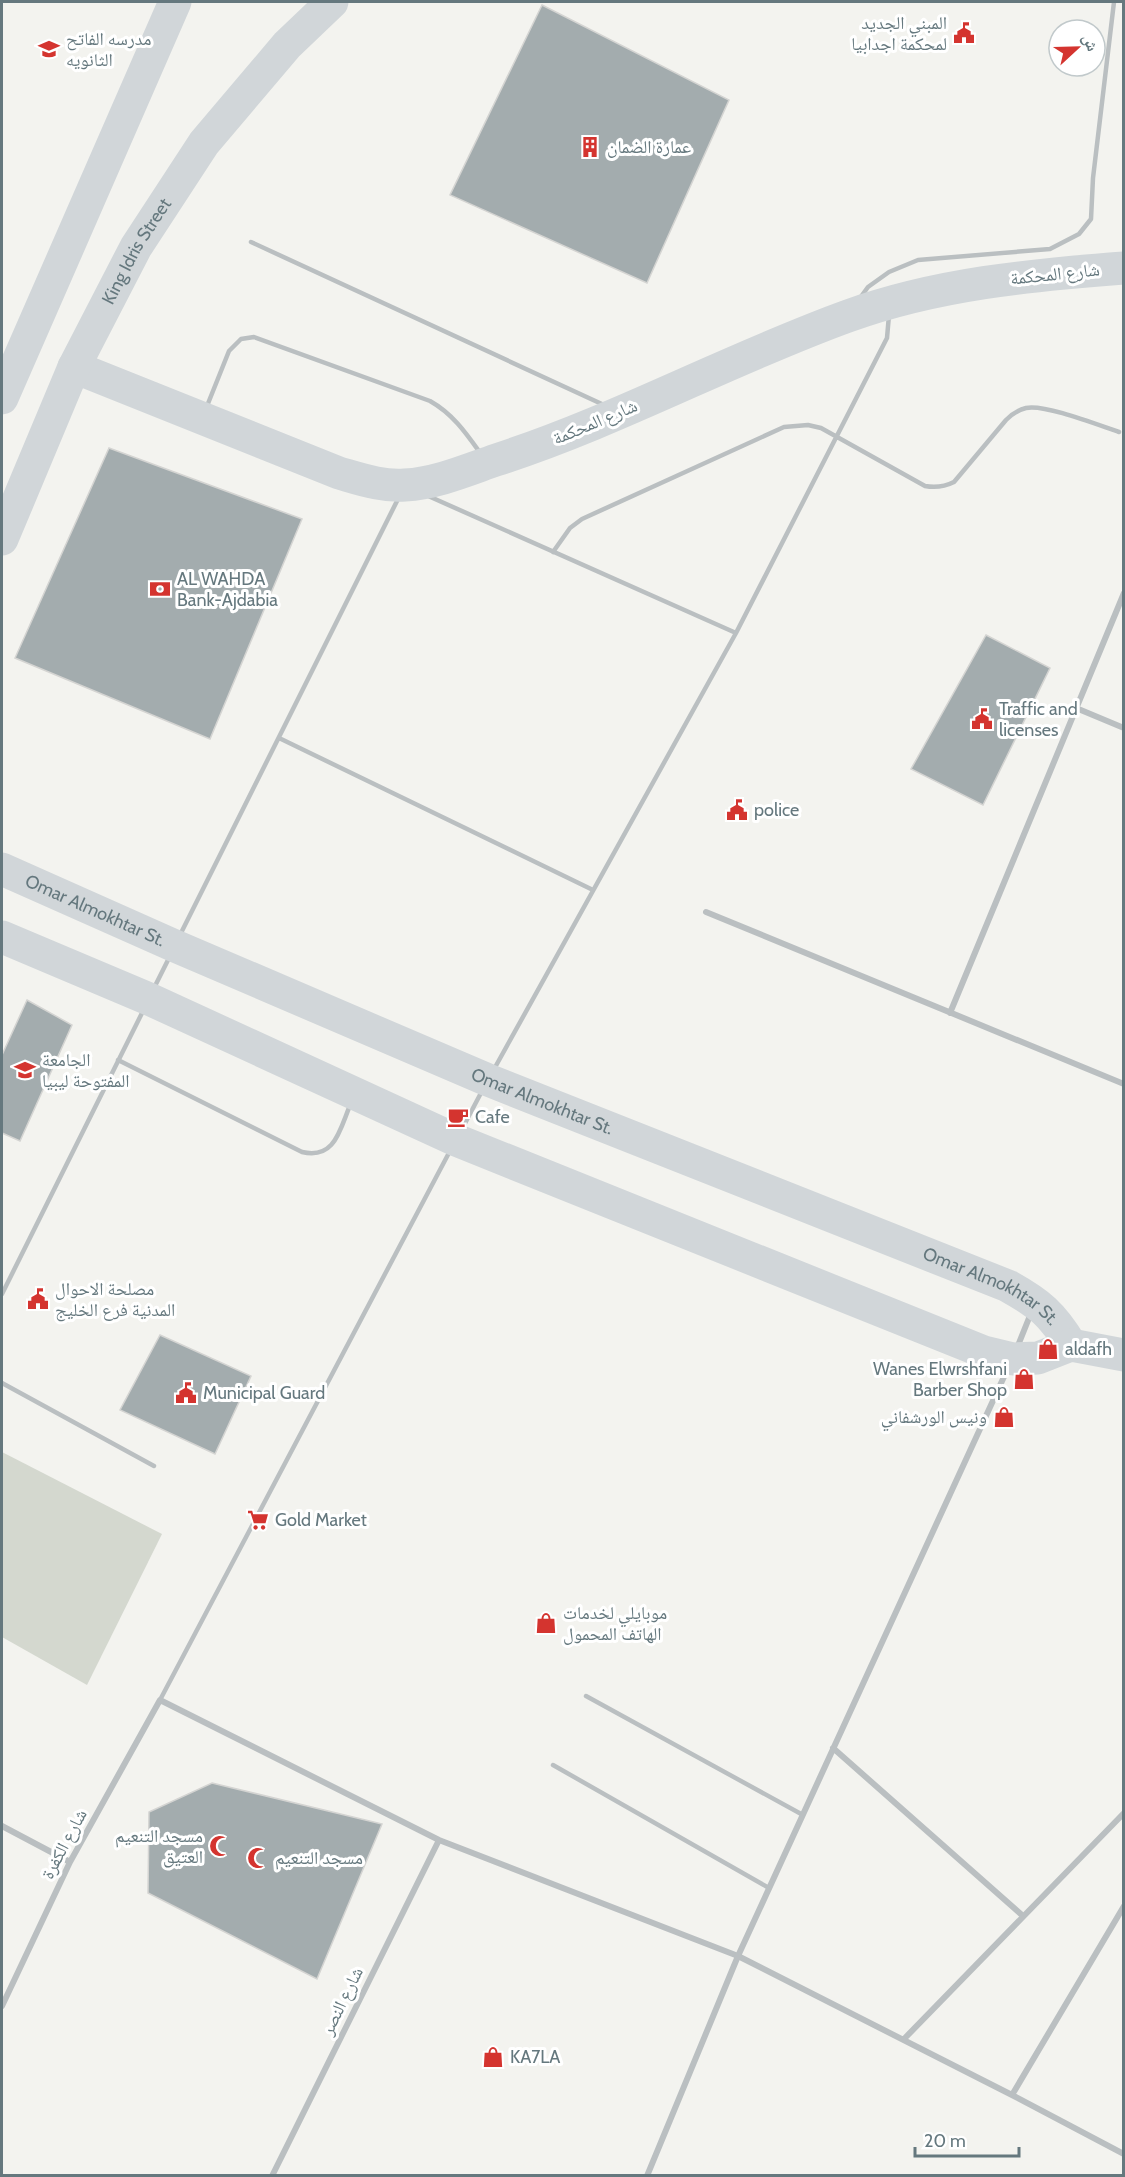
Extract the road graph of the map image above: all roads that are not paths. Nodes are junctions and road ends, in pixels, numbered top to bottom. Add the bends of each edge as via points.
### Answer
1 (175, 2) edge
2 (310, 2) edge
3 (332, 2) edge
4 (1114, 2) edge
5 (286, 45) junction
6 (251, 242) dead end
7 (1124, 268) edge
8 (889, 303) junction
9 (848, 316) junction
10 (74, 367) junction
11 (2, 398) edge
12 (620, 412) junction
13 (202, 419) junction
14 (1119, 432) dead end
15 (837, 436) junction
16 (488, 463) junction
17 (405, 486) junction
18 (2, 539) edge
19 (553, 552) junction
20 (1124, 593) edge
21 (736, 633) junction
22 (1076, 708) junction
23 (1124, 728) edge
24 (279, 738) junction
25 (2, 869) edge
26 (593, 890) junction
27 (706, 912) dead end
28 (2, 937) edge
29 (175, 946) junction
30 (148, 999) junction
31 (950, 1013) junction
32 (118, 1060) junction
33 (488, 1080) junction
34 (1124, 1084) edge
35 (355, 1093) junction
36 (456, 1140) junction
37 (2, 1294) edge
38 (1036, 1301) junction
39 (1071, 1345) junction
40 (1124, 1355) edge
41 (1013, 1359) junction
42 (2, 1383) edge
43 (154, 1466) dead end
44 (586, 1696) dead end
45 (160, 1700) junction
46 (833, 1748) junction
47 (552, 1766) dead end
48 (1124, 1813) edge
49 (803, 1815) junction
50 (2, 1826) edge
51 (439, 1840) junction
52 (70, 1862) junction
53 (769, 1888) junction
54 (1124, 1906) edge
55 (1023, 1916) junction
56 (738, 1956) junction
57 (2, 2006) edge
58 (904, 2039) junction
59 (1012, 2095) junction
60 (1124, 2154) edge
61 (272, 2175) edge
62 (647, 2175) edge

1 - 11 main road via 17,351
2 - 5 main road
3 - 5 main road, King Idris Street
4 - 9 lane via 1091,219 1079,234 1050,249 918,260 889,272 868,287
5 - 10 main road, King Idris Street via 204,143 136,247
6 - 12 lane
7 - 8 main road, شارع المحكمة via 1041,274
8 - 9 main road, شارع المحكمة
8 - 15 lane via 887,338
9 - 12 main road, شارع المحكمة
10 - 13 main road, شارع المحكمة
10 - 18 main road, King Idris Street
12 - 16 main road, شارع المحكمة
13 - 16 lane via 229,351 241,339 255,337 430,401 455,418
13 - 17 main road, شارع المحكمة via 339,473 371,483
14 - 15 lane via 1044,408 1026,408 1006,420 954,482 935,488
15 - 19 lane via 808,425 784,426 582,519
15 - 21 lane
16 - 17 main road, شارع المحكمة
17 - 19 lane
17 - 24 lane
19 - 21 lane
20 - 22 street
21 - 26 lane
22 - 23 street
22 - 31 street
24 - 26 lane
24 - 29 lane
25 - 29 main road, Omar Almokhtar St.
26 - 33 lane
27 - 31 street
28 - 30 main road, Omar Almokhtar St.
29 - 30 lane
29 - 33 main road, Omar Almokhtar St.
30 - 32 lane
30 - 35 main road, Omar Almokhtar St.
31 - 34 street
32 - 35 lane via 311,1154 329,1149
32 - 37 lane
33 - 36 lane
33 - 38 main road, Omar Almokhtar St. via 1008,1286
35 - 36 main road, Omar Almokhtar St.
36 - 41 main road, Omar Almokhtar St. via 973,1347
36 - 45 lane
38 - 39 main road, Omar Almokhtar St. via 1056,1320
38 - 41 street
39 - 40 main road, Omar Almokhtar St.
39 - 41 main road, Omar Almokhtar St. via 1038,1358
41 - 46 street
42 - 43 lane
44 - 49 lane
45 - 51 street
45 - 52 street, شارع الكفرة
46 - 49 street
46 - 55 street
47 - 53 lane
48 - 55 street
49 - 53 street
50 - 52 street
51 - 56 street
51 - 61 street, شارع النصر
52 - 57 street, شارع الكفرة
53 - 56 street
54 - 59 street
55 - 58 street
56 - 58 street
56 - 62 street
58 - 59 street
59 - 60 street

